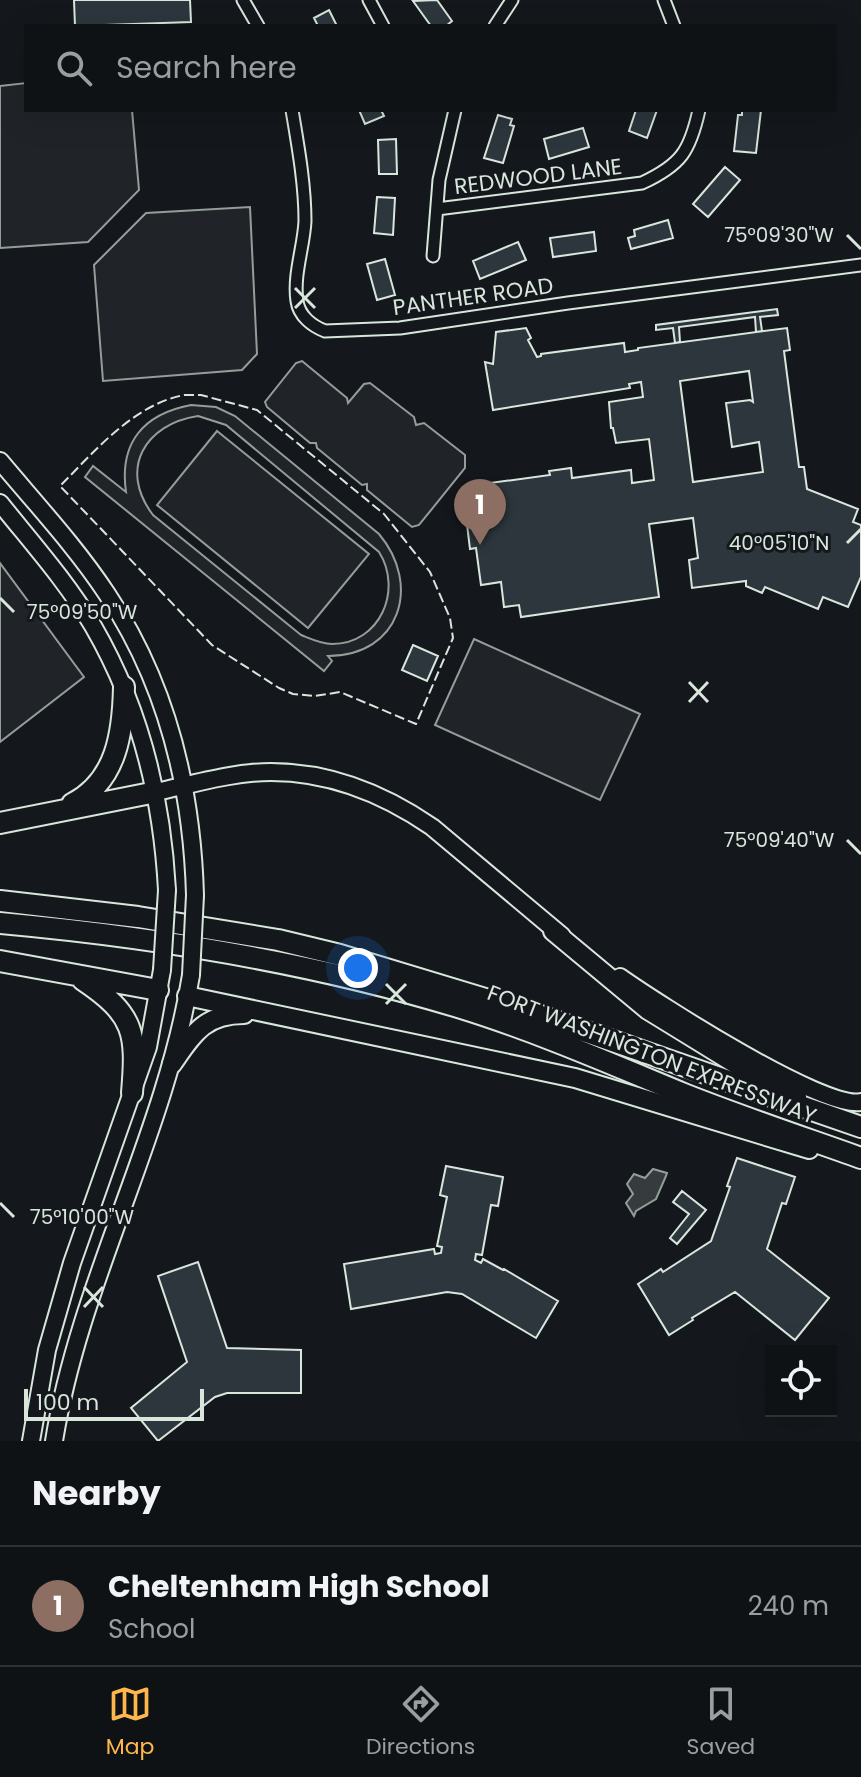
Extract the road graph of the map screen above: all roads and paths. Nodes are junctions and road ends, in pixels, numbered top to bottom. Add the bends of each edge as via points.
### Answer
1 (243, 0) edge
2 (369, 0) edge
3 (512, 0) edge
4 (664, 0) edge
5 (257, 24) edge
6 (382, 24) edge
7 (496, 24) edge
8 (673, 24) edge
9 (292, 112) edge
10 (455, 112) edge
11 (699, 112) edge
12 (437, 209) junction
13 (433, 256) dead end
14 (861, 265) edge
15 (0, 461) edge
16 (0, 503) edge
17 (124, 687) junction
18 (184, 786) junction
19 (156, 792) junction
20 (57, 811) junction
21 (0, 823) edge
22 (0, 901) edge
23 (0, 923) edge
24 (553, 931) junction
25 (0, 961) edge
26 (73, 974) junction
27 (160, 980) junction
28 (187, 996) junction
29 (281, 1016) junction
30 (172, 1064) junction
31 (132, 1093) junction
32 (861, 1102) edge
33 (861, 1126) edge
34 (861, 1161) edge
35 (31, 1441) edge
36 (54, 1441) edge

1 - 5 street
2 - 6 street
3 - 7 street
4 - 8 street
9 - 14 street, PANTHER ROAD via 305,221 297,291 301,311 315,327 333,333
10 - 12 street
11 - 12 street, REDWOOD LANE via 685,153 642,183
12 - 13 street
15 - 18 main road via 79,556 127,626 158,694
16 - 17 main road via 84,613
17 - 19 main road
17 - 20 highway via 121,733 102,780
18 - 19 main road
18 - 24 main road via 269,772 355,786 432,827
18 - 28 main road, bridge via 195,895
19 - 20 highway
19 - 27 main road, bridge via 167,890
20 - 21 highway
22 - 33 highway, FORT WASHINGTON EXPRESSWAY via 138,917 340,955 535,1014
23 - 34 highway, FORT WASHINGTON EXPRESSWAY via 197,948 333,973 458,1007 571,1045
24 - 32 main road via 731,1047 843,1102
24 - 33 highway via 674,1027 781,1090
25 - 26 highway
26 - 27 highway
26 - 31 highway via 107,996 124,1017 134,1041
27 - 28 main road
27 - 31 main road via 148,1047
28 - 29 highway
28 - 30 main road
29 - 30 highway via 224,1015 209,1021
29 - 34 highway via 575,1078
30 - 36 main road via 86,1305
31 - 35 main road via 72,1263 51,1336

